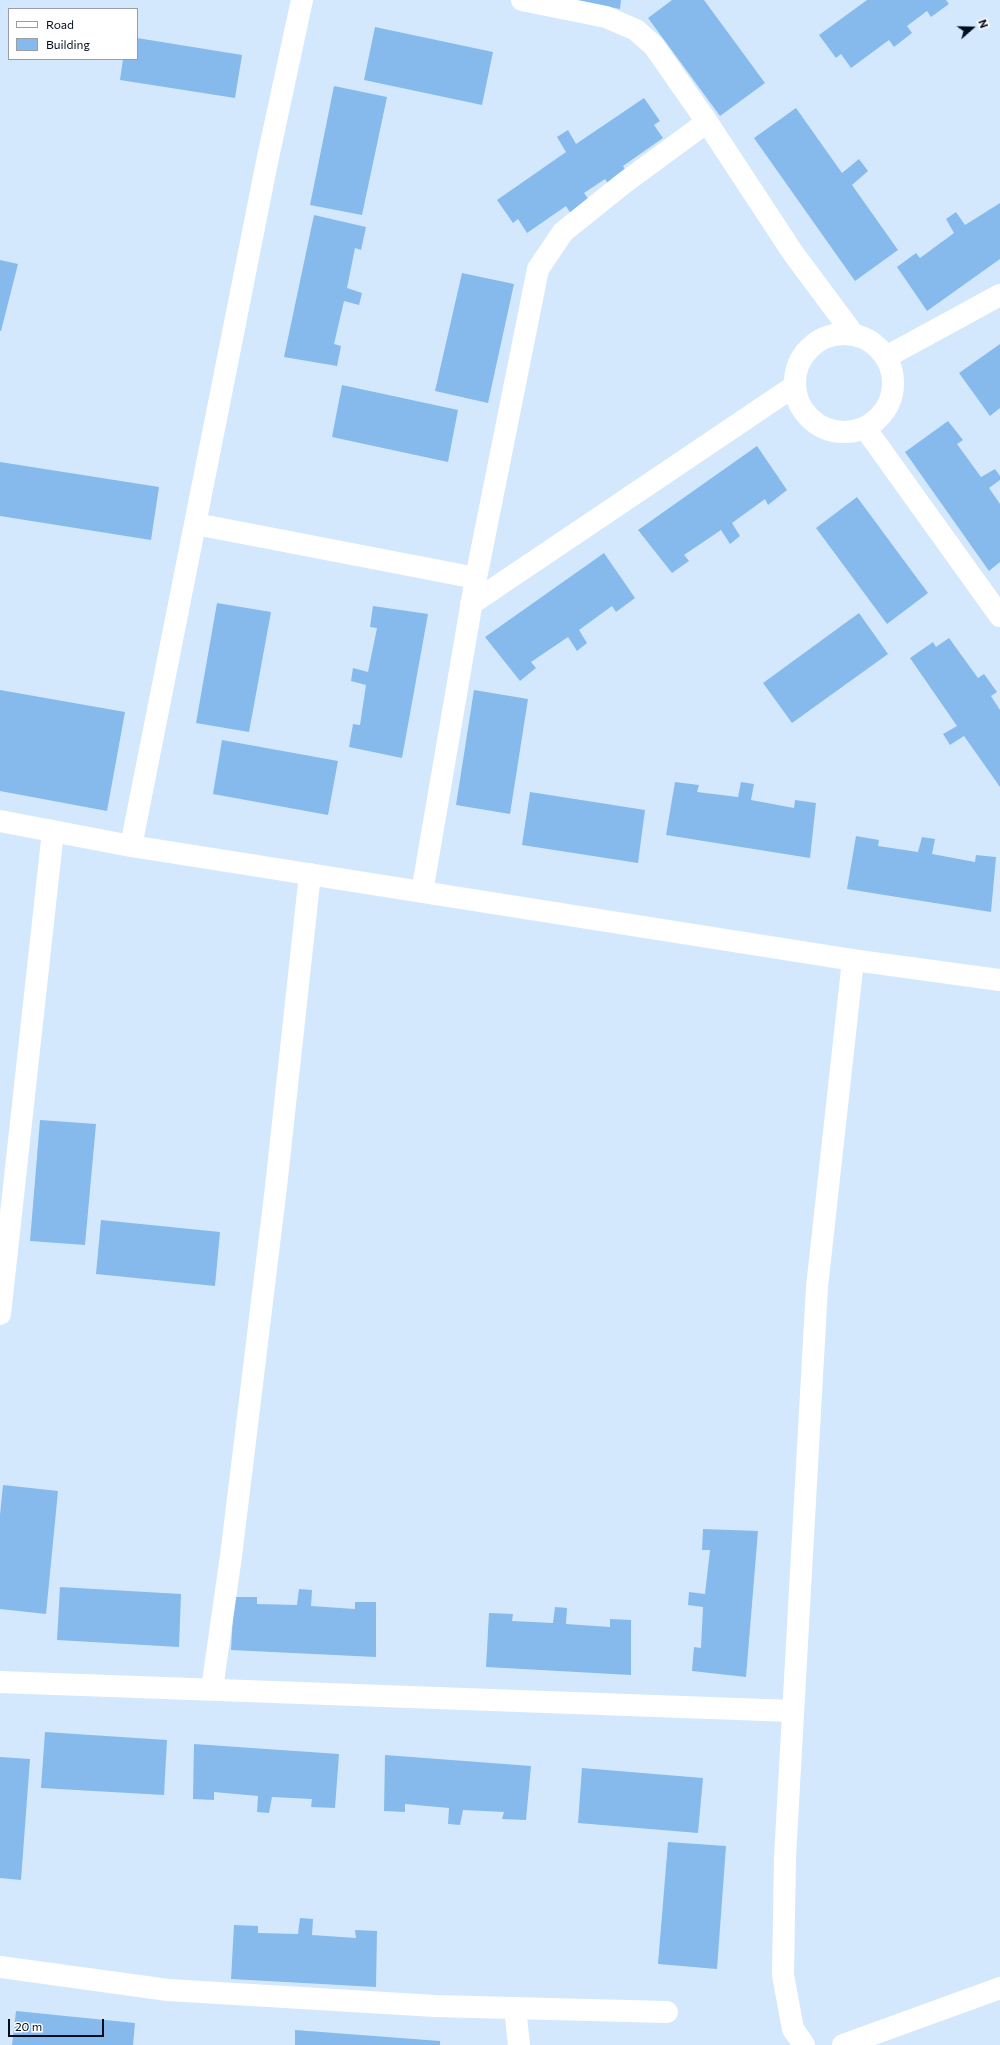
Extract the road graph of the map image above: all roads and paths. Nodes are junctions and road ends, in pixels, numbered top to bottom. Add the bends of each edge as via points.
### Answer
1 (302, 0) edge
2 (522, 0) edge
3 (707, 122) junction
4 (1000, 295) edge
5 (854, 334) junction
6 (886, 357) junction
7 (794, 387) junction
8 (865, 428) junction
9 (196, 524) junction
10 (476, 578) junction
11 (472, 604) junction
12 (1000, 616) edge
13 (0, 821) edge
14 (54, 831) junction
15 (131, 846) junction
16 (310, 874) junction
17 (422, 892) junction
18 (853, 960) junction
19 (1000, 980) edge
20 (0, 1314) edge
21 (0, 1682) edge
22 (212, 1689) junction
23 (792, 1711) junction
24 (0, 1967) edge
25 (999, 1992) edge
26 (515, 2008) junction
27 (667, 2012) dead end
28 (519, 2045) edge
29 (804, 2045) edge
30 (843, 2045) edge

1 - 9 street via 267,162
2 - 3 street via 606,17 636,30 654,46
3 - 5 street via 793,253
3 - 10 street via 563,232 538,269
4 - 6 street
5 - 6 street via 872,342
5 - 7 street via 836,334 820,340 806,351 798,366
6 - 8 street via 893,376 892,398 882,416
7 - 8 street via 799,404 810,420 827,430 846,433
7 - 11 street
8 - 12 street
9 - 10 street
9 - 15 street
10 - 11 street
11 - 17 street
13 - 14 street
14 - 15 street
14 - 20 street
15 - 16 street
16 - 17 street
16 - 22 street via 276,1187
17 - 18 street
18 - 19 street
18 - 23 street via 817,1287
21 - 22 street
22 - 23 street
23 - 29 street via 785,1857 783,1975 793,2029
24 - 26 street via 168,1990 435,2006
25 - 30 street
26 - 27 street
26 - 28 street

